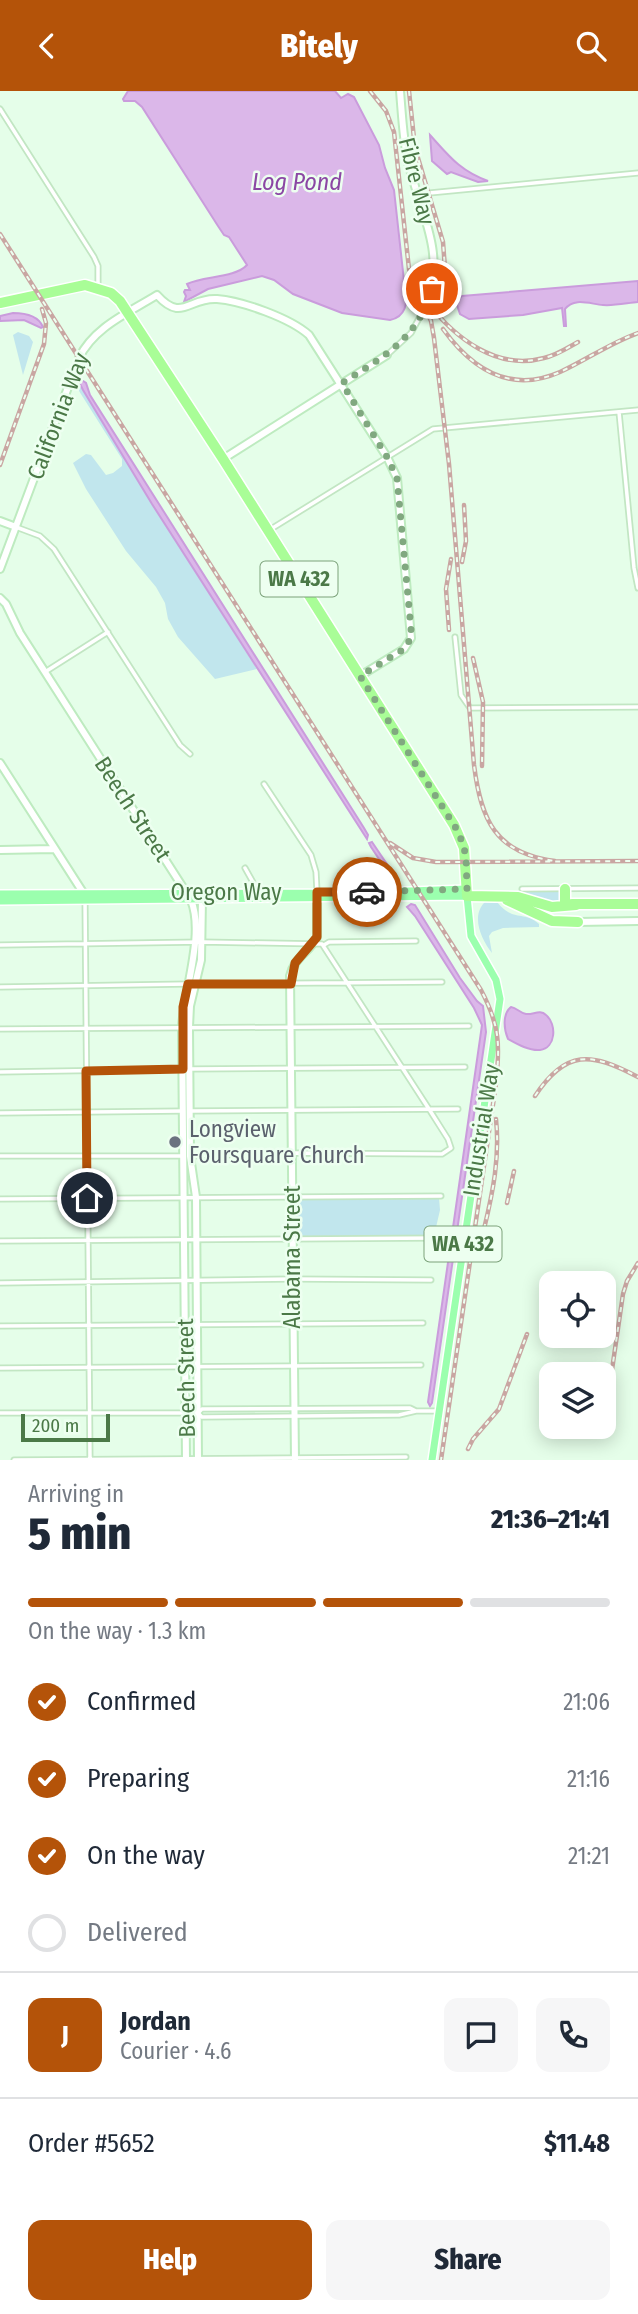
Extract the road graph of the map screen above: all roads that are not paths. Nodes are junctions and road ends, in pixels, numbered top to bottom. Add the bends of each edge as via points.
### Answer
1 (400, 91) edge
2 (0, 109) edge
3 (638, 173) edge
4 (417, 194) junction
5 (98, 288) junction
6 (429, 300) joint
7 (0, 303) edge
8 (128, 313) junction
9 (387, 355) joint
10 (342, 383) junction
11 (638, 410) edge
12 (619, 411) junction
13 (387, 457) junction
14 (223, 459) junction
15 (0, 521) edge
16 (16, 527) junction
17 (269, 530) junction
18 (0, 569) edge
19 (638, 587) edge
20 (0, 598) edge
21 (108, 632) junction
22 (455, 637) dead end
23 (45, 672) junction
24 (360, 676) junction
25 (638, 707) edge
26 (190, 754) dead end
27 (0, 763) edge
28 (264, 784) dead end
29 (54, 849) junction
30 (0, 850) edge
31 (245, 868) dead end
32 (179, 881) junction
33 (638, 888) edge
34 (522, 889) dead end
35 (565, 889) junction
36 (173, 892) junction
37 (186, 892) junction
38 (259, 893) junction
39 (467, 893) junction
40 (0, 894) edge
41 (317, 895) junction
42 (493, 896) junction
43 (84, 897) junction
44 (191, 899) junction
45 (202, 899) junction
46 (166, 900) junction
47 (0, 901) edge
48 (638, 904) edge
49 (571, 905) junction
50 (202, 915) junction
51 (638, 921) edge
52 (578, 922) junction
53 (416, 941) dead end
54 (198, 942) junction
55 (314, 942) junction
56 (86, 944) junction
57 (0, 945) edge
58 (324, 945) junction
59 (442, 982) dead end
60 (350, 983) junction
61 (192, 984) junction
62 (291, 984) junction
63 (85, 985) junction
64 (0, 987) edge
65 (376, 1025) junction
66 (469, 1025) dead end
67 (291, 1026) junction
68 (186, 1027) junction
69 (86, 1028) junction
70 (0, 1029) edge
71 (465, 1067) dead end
72 (403, 1068) junction
73 (186, 1069) junction
74 (291, 1069) junction
75 (86, 1071) junction
76 (0, 1072) edge
77 (429, 1109) junction
78 (458, 1109) dead end
79 (187, 1111) junction
80 (291, 1111) junction
81 (87, 1112) junction
82 (0, 1113) edge
83 (291, 1153) junction
84 (86, 1155) junction
85 (0, 1156) edge
86 (187, 1156) junction
87 (441, 1196) dead end
88 (184, 1197) junction
89 (196, 1197) junction
90 (87, 1198) junction
91 (292, 1198) junction
92 (0, 1199) edge
93 (440, 1238) dead end
94 (292, 1239) junction
95 (88, 1240) junction
96 (184, 1240) junction
97 (197, 1240) junction
98 (0, 1241) edge
99 (293, 1279) junction
100 (431, 1280) dead end
101 (88, 1282) junction
102 (185, 1282) junction
103 (197, 1282) junction
104 (0, 1283) edge
105 (423, 1322) dead end
106 (293, 1323) junction
107 (185, 1325) junction
108 (198, 1325) junction
109 (0, 1326) edge
110 (89, 1326) junction
111 (421, 1365) dead end
112 (293, 1366) junction
113 (186, 1367) junction
114 (198, 1367) junction
115 (0, 1368) edge
116 (89, 1368) junction
117 (439, 1411) junction
118 (294, 1412) junction
119 (0, 1413) edge
120 (186, 1413) junction
121 (198, 1413) junction
122 (90, 1414) junction
123 (406, 1457) dead end
124 (186, 1459) edge
125 (198, 1459) edge
126 (295, 1459) edge
127 (14, 1460) edge
128 (90, 1460) edge
129 (432, 1460) edge

1 - 4 street, Fibre Way via 407,156
2 - 5 street via 94,257
3 - 4 street
4 - 6 street, Fibre Way via 435,258
5 - 7 highway via 75,286
5 - 8 highway, WA 432 via 111,293
6 - 9 street, Fibre Way, bridge via 411,333
8 - 10 street, California Way via 157,295 173,308 205,300 243,305 290,322 309,335
8 - 14 highway, WA 432
8 - 16 street, California Way via 97,333 85,347
9 - 10 street, Fibre Way
10 - 13 street
10 - 14 street, Fibre Way
11 - 12 street
12 - 13 street via 433,429
12 - 19 street
13 - 17 street
13 - 24 street via 397,478 410,641
14 - 17 highway, WA 432
15 - 16 street
16 - 18 street, California Way
16 - 21 street via 52,546
17 - 24 highway, WA 432
20 - 23 street, Beech Street
21 - 23 street
21 - 26 street
22 - 25 street via 461,695 470,708
23 - 32 street, Beech Street
24 - 39 highway, WA 432 via 459,833 466,855
27 - 29 street
28 - 41 street via 311,855
29 - 30 street
29 - 43 street
31 - 38 street
32 - 36 main road
32 - 37 street, Beech Street
33 - 35 street
34 - 35 street
35 - 49 highway
36 - 37 main road, Oregon Way
36 - 43 main road, Oregon Way
37 - 38 main road, Oregon Way
37 - 44 street, Beech Street
37 - 46 main road
38 - 41 main road, Oregon Way
39 - 41 main road, Oregon Way
39 - 42 highway, Oregon Way
39 - 49 highway, Oregon Way via 515,891
39 - 117 main road, Industrial Way / WA 432 via 471,936 491,970 499,999
40 - 43 main road, Oregon Way
41 - 45 main road, Oregon Way
41 - 55 street
42 - 49 highway, Oregon Way
42 - 52 highway via 552,921
43 - 46 main road, Oregon Way
43 - 47 main road, Oregon Way
43 - 56 street
44 - 45 main road, Oregon Way
44 - 46 main road, Oregon Way
44 - 50 street
44 - 54 street, Beech Street
45 - 50 street, Beech Street
48 - 49 highway, Oregon Way
49 - 52 highway via 567,916
50 - 54 street, Beech Street
51 - 52 street
53 - 58 street via 329,941
54 - 55 street
54 - 56 street
54 - 61 street, Beech Street
55 - 58 street
55 - 62 street, Alabama Street via 295,963
56 - 57 street
56 - 63 street
58 - 60 street
59 - 60 street
60 - 62 street
60 - 65 street
61 - 62 street
61 - 63 street
61 - 68 street, Beech Street
62 - 67 street, Alabama Street
63 - 64 street
63 - 69 street
65 - 66 street
65 - 67 street
65 - 72 street
67 - 68 street
67 - 74 street, Alabama Street
68 - 69 street
68 - 73 street, Beech Street
69 - 70 street
69 - 75 street
71 - 72 street
72 - 74 street
72 - 77 street
73 - 74 street
73 - 75 street
73 - 79 street, Beech Street
74 - 80 street, Alabama Street
75 - 76 street
75 - 81 street
77 - 78 street
77 - 80 street
77 - 83 street via 448,1139 450,1148 442,1154
79 - 80 street
79 - 81 street
79 - 86 street, Beech Street
80 - 83 street, Alabama Street
81 - 82 street
81 - 84 street
83 - 86 street
83 - 91 street, Alabama Street
84 - 85 street
84 - 86 street
84 - 90 street
86 - 88 street, Beech Street
86 - 89 street, Beech Street
87 - 91 street
88 - 89 street
88 - 90 street
88 - 96 street, Beech Street
89 - 91 street
89 - 97 street, Beech Street
90 - 92 street
90 - 95 street
91 - 94 street, Alabama Street
93 - 94 street
94 - 97 street
94 - 99 street, Alabama Street
95 - 96 street
95 - 98 street
95 - 101 street
96 - 97 street
96 - 102 street, Beech Street
97 - 103 street, Beech Street
99 - 100 street
99 - 103 street
99 - 106 street, Alabama Street
101 - 102 street
101 - 104 street
101 - 110 street
102 - 103 street
102 - 107 street, Beech Street
103 - 108 street, Beech Street
105 - 106 street
106 - 108 street
106 - 112 street, Alabama Street
107 - 108 street
107 - 110 street
107 - 113 street, Beech Street
108 - 114 street, Beech Street
109 - 110 street
110 - 116 street
111 - 112 street
112 - 114 street
112 - 118 street, Alabama Street
113 - 114 street
113 - 116 street
113 - 120 street, Beech Street
114 - 121 street, Beech Street
115 - 116 street
116 - 122 street
117 - 118 street
117 - 129 main road, Industrial Way / WA 432
118 - 121 street via 202,1409
118 - 126 street, Alabama Street
119 - 122 street
120 - 121 street
120 - 122 street
120 - 124 street, Beech Street
121 - 125 street, Beech Street
122 - 128 street
123 - 126 street
124 - 125 street
124 - 128 street
125 - 126 street
127 - 128 street

